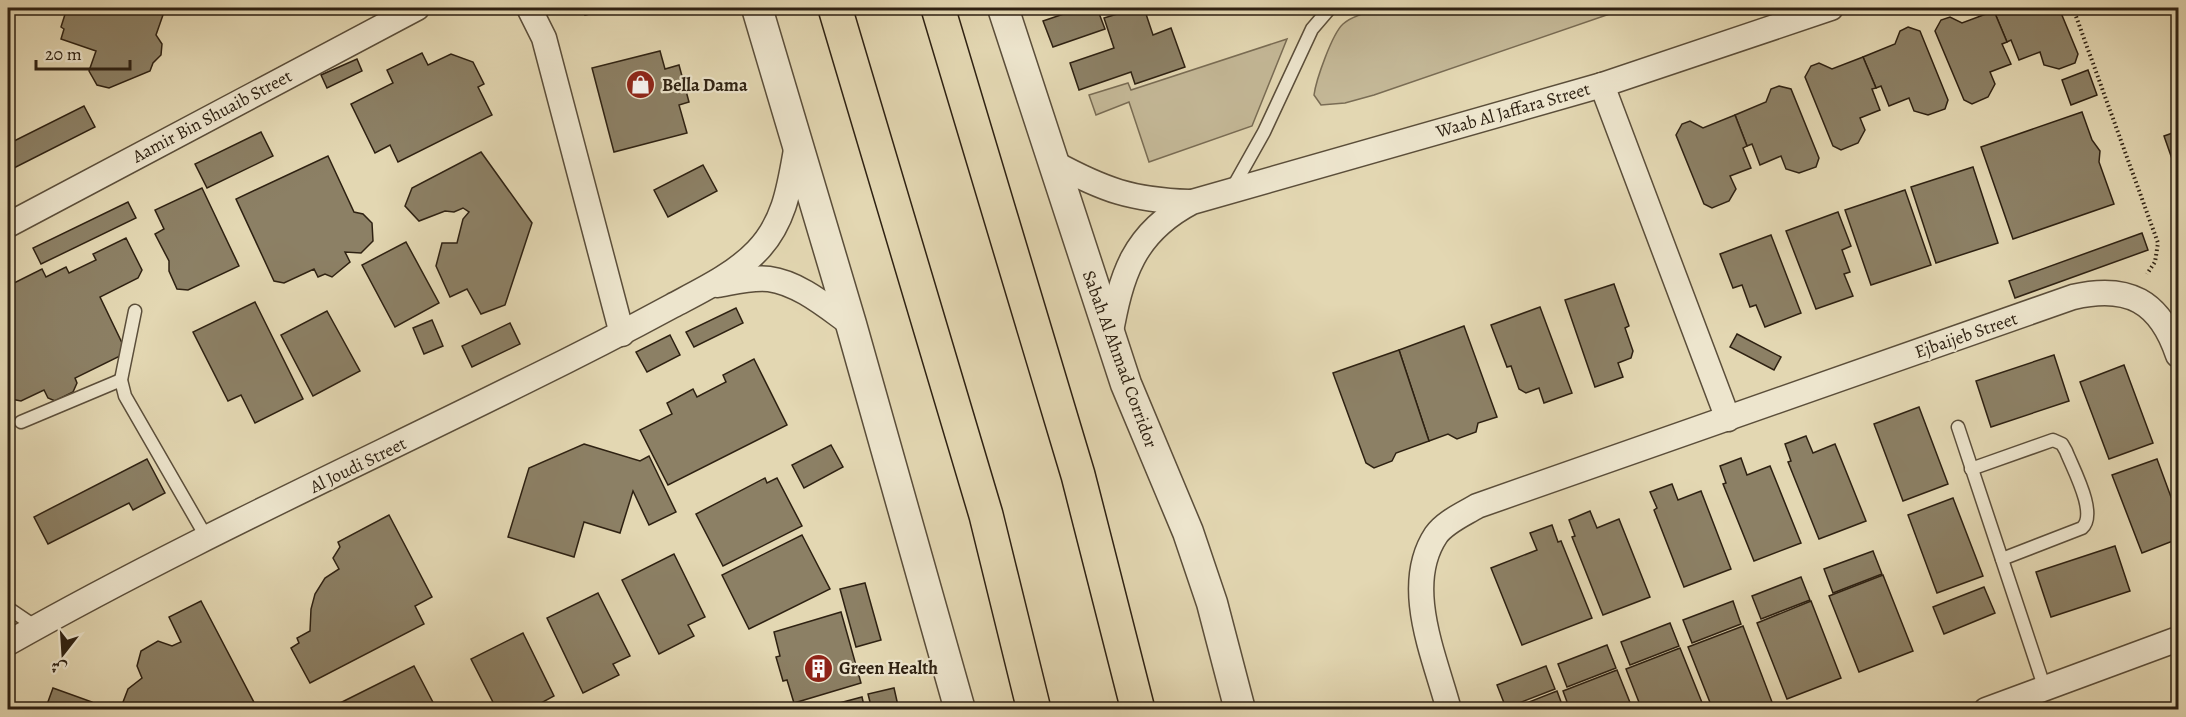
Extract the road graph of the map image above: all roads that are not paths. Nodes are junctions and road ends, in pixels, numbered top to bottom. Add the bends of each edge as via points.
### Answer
1 (417, 8) edge
2 (529, 8) edge
3 (757, 8) edge
4 (814, 8) edge
5 (835, 8) edge
6 (1003, 8) edge
7 (1330, 8) edge
8 (1831, 8) edge
9 (940, 10) edge
10 (844, 40) junction
11 (1602, 85) junction
12 (798, 140) junction
13 (1054, 163) junction
14 (1232, 189) junction
15 (1192, 202) junction
16 (8, 225) edge
17 (709, 286) junction
18 (135, 311) dead end
19 (851, 324) junction
20 (622, 334) junction
21 (1110, 338) junction
22 (2178, 355) edge
23 (122, 380) junction
24 (1728, 419) junction
25 (21, 422) dead end
26 (1958, 428) dead end
27 (1971, 469) junction
28 (208, 540) junction
29 (2002, 559) junction
30 (8, 608) edge
31 (36, 627) junction
32 (2178, 639) edge
33 (8, 643) edge
34 (2038, 698) edge
35 (960, 710) edge
36 (1034, 710) edge
37 (1138, 710) edge
38 (1240, 710) edge
39 (1449, 710) edge
40 (1986, 710) edge

1 - 16 street, Aamir Bin Shuaib Street
2 - 20 street via 544,38
3 - 12 street
4 - 10 highway
5 - 10 highway
6 - 13 street, Sabah Al Ahmad Corridor
7 - 14 lane via 1312,29 1264,132
8 - 11 street, Waab Al Jaffara Street
9 - 37 highway via 1078,475
10 - 36 highway via 986,515
11 - 14 street, Waab Al Jaffara Street
11 - 24 street
12 - 17 street, Al Joudi Street via 782,214 772,235 743,264
12 - 19 street
13 - 15 street, Waab Al Jaffara Street via 1125,196
13 - 21 street, Sabah Al Ahmad Corridor
14 - 15 street, Waab Al Jaffara Street
15 - 21 street, Waab Al Jaffara Street via 1167,215 1129,264 1118,291
17 - 19 street, Al Joudi Street via 780,281
17 - 20 street, Al Joudi Street
18 - 23 lane
19 - 35 street
20 - 28 street, Al Joudi Street
21 - 38 street, Sabah Al Ahmad Corridor via 1188,532 1212,603
22 - 24 street, Ejbaijeb Street via 2161,320 2148,306 2132,295 2096,291
23 - 25 lane
23 - 28 lane via 125,396
24 - 39 street, Ejbaijeb Street via 1477,506 1437,534 1423,568 1421,587
26 - 27 lane
27 - 29 lane
27 - 29 lane via 2053,440 2066,451 2090,511 2082,528
28 - 31 street, Al Joudi Street
29 - 34 lane
30 - 31 lane
31 - 33 street, Al Joudi Street
32 - 34 street
34 - 40 street

